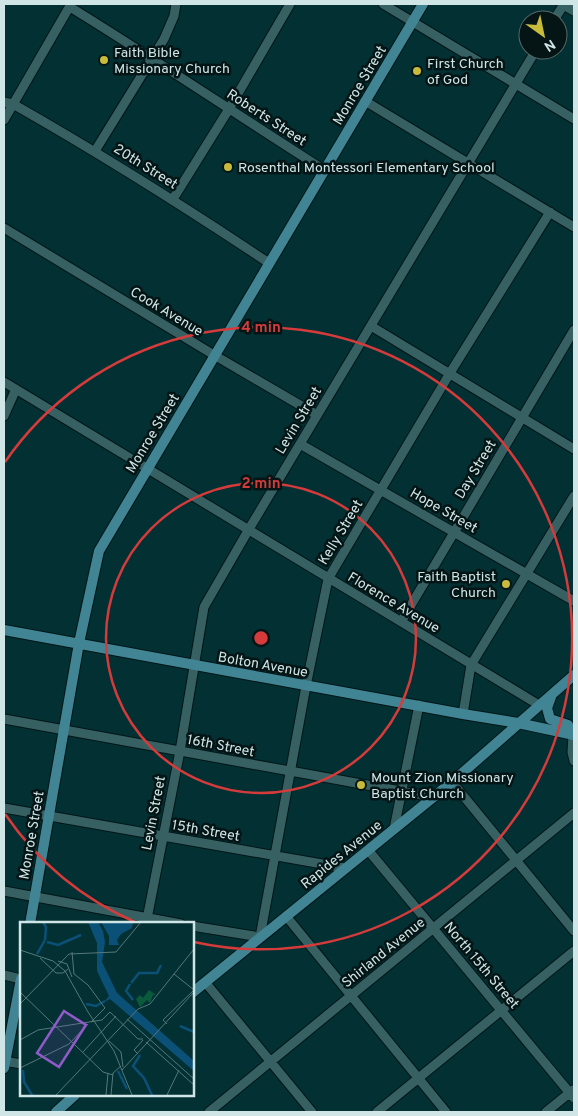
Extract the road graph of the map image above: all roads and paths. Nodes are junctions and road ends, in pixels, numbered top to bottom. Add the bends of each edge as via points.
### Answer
1 (176, 4) edge
2 (290, 4) edge
3 (383, 4) edge
4 (423, 4) edge
5 (563, 4) edge
6 (71, 5) edge
7 (574, 11) edge
8 (412, 22) junction
9 (153, 58) junction
10 (530, 60) edge
11 (516, 84) junction
12 (365, 101) junction
13 (8, 103) edge
14 (229, 109) junction
15 (574, 119) edge
16 (4, 120) edge
17 (95, 151) junction
18 (468, 163) junction
19 (324, 170) junction
20 (172, 199) junction
21 (550, 212) junction
22 (574, 227) edge
23 (4, 228) edge
24 (268, 263) junction
25 (371, 326) junction
26 (574, 332) edge
27 (214, 356) junction
28 (450, 373) junction
29 (4, 382) edge
30 (16, 389) junction
31 (317, 415) junction
32 (4, 416) edge
33 (522, 416) junction
34 (300, 444) junction
35 (574, 449) edge
36 (147, 468) junction
37 (381, 490) junction
38 (573, 502) edge
39 (249, 529) junction
40 (453, 532) junction
41 (527, 574) junction
42 (328, 579) junction
43 (574, 601) edge
44 (401, 622) junction
45 (4, 630) edge
46 (79, 643) junction
47 (471, 665) junction
48 (195, 666) junction
49 (574, 675) edge
50 (306, 686) junction
51 (552, 694) junction
52 (420, 705) junction
53 (539, 705) junction
54 (462, 714) junction
55 (4, 719) edge
56 (518, 723) junction
57 (64, 730) junction
58 (574, 735) edge
59 (180, 751) junction
60 (574, 761) edge
61 (291, 772) junction
62 (452, 782) junction
63 (402, 792) junction
64 (433, 797) junction
65 (4, 808) edge
66 (574, 813) edge
67 (49, 816) junction
68 (394, 829) junction
69 (162, 836) junction
70 (368, 850) junction
71 (275, 856) junction
72 (516, 860) junction
73 (345, 868) junction
74 (4, 891) edge
75 (34, 896) junction
76 (286, 916) junction
77 (146, 920) edge
78 (30, 922) edge
79 (164, 922) edge
80 (194, 926) edge
81 (434, 928) junction
82 (574, 931) edge
83 (260, 938) junction
84 (574, 951) edge
85 (4, 976) edge
86 (20, 979) edge
87 (204, 982) junction
88 (20, 984) edge
89 (194, 991) edge
90 (351, 996) junction
91 (501, 1010) junction
92 (271, 1062) junction
93 (4, 1063) edge
94 (20, 1064) edge
95 (418, 1078) junction
96 (573, 1093) edge
97 (74, 1096) edge
98 (56, 1112) edge
99 (209, 1112) edge
100 (312, 1112) edge
101 (377, 1112) edge
102 (446, 1112) edge
103 (546, 1112) edge

1 - 9 street via 174,16
2 - 14 street
3 - 8 street
4 - 8 main road, Monroe Street
5 - 7 street
6 - 9 street, Roberts Street
6 - 13 street
8 - 11 street
8 - 12 main road, Monroe Street
9 - 14 street, Roberts Street
9 - 17 street
10 - 11 street, Levin Street
11 - 15 street
11 - 18 street, Levin Street
12 - 18 street
12 - 19 main road, Monroe Street
13 - 16 street
13 - 17 street, 20th Street
14 - 19 street, Roberts Street
14 - 20 street
17 - 20 street, 20th Street
18 - 21 street
18 - 25 street, Levin Street
19 - 24 main road, Monroe Street
20 - 24 street, 20th Street
21 - 22 street
21 - 28 street, Kelly Street
23 - 27 street, Cook Avenue
24 - 27 main road, Monroe Street
25 - 28 street
25 - 31 street, Levin Street
26 - 33 street, Day Street
27 - 31 street, Cook Avenue
27 - 36 main road, Monroe Street
28 - 33 street
28 - 37 street, Kelly Street
29 - 30 street, Florence Avenue
30 - 32 street
30 - 36 street, Florence Avenue
31 - 34 street, Levin Street
33 - 35 street
33 - 40 street, Day Street
34 - 37 street, Hope Street
34 - 39 street, Levin Street
36 - 39 street, Florence Avenue
36 - 46 main road, Monroe Street via 98,551
37 - 40 street, Hope Street
37 - 42 street, Kelly Street
38 - 41 street
39 - 42 street, Florence Avenue
39 - 48 street, Levin Street via 204,607
40 - 41 street, Hope Street
40 - 44 street, Day Street
41 - 43 street, Hope Street
41 - 47 street
42 - 44 street, Florence Avenue
42 - 50 street, Kelly Street
44 - 47 street, Florence Avenue
45 - 46 main road, Bolton Avenue
46 - 48 main road, Bolton Avenue
46 - 57 main road, Monroe Street
47 - 53 street, Florence Avenue
47 - 54 street
48 - 50 main road, Bolton Avenue
48 - 59 street, Levin Street
49 - 51 main road, Rapides Avenue
50 - 52 main road, Bolton Avenue
50 - 61 street, Kelly Street
51 - 53 main road, Rapides Avenue
51 - 58 main road via 547,708 550,719 568,725
52 - 54 main road, Bolton Avenue
52 - 63 street
53 - 56 main road, Rapides Avenue
54 - 56 main road, Bolton Avenue
55 - 57 street, 16th Street
56 - 58 main road, Bolton Avenue
56 - 62 main road, Rapides Avenue
57 - 59 street, 16th Street
57 - 67 main road, Monroe Street
58 - 60 street
59 - 61 street, 16th Street
59 - 69 street, Levin Street
61 - 63 street, 16th Street
61 - 71 street, Kelly Street
62 - 64 main road, Rapides Avenue
62 - 72 street
63 - 64 street, 16th Street
63 - 68 street
64 - 68 main road, Rapides Avenue
65 - 67 street, 15th Street
66 - 72 street, Shirland Avenue
67 - 69 street, 15th Street
67 - 75 main road, Monroe Street
68 - 70 main road, Rapides Avenue
69 - 71 street, 15th Street
69 - 77 street, Levin Street
70 - 73 main road, Rapides Avenue
70 - 81 street, North 15th Street
71 - 73 street, 15th Street
71 - 83 street, Kelly Street
72 - 81 street, Shirland Avenue
72 - 82 street
73 - 76 main road, Rapides Avenue
74 - 75 street
75 - 77 street
75 - 78 main road, Monroe Street
76 - 83 main road, Rapides Avenue
76 - 90 street
77 - 79 street
80 - 83 street
81 - 90 street, Shirland Avenue
81 - 91 street, North 15th Street
83 - 87 main road, Rapides Avenue
84 - 91 street
85 - 86 street
87 - 89 main road, Rapides Avenue
87 - 92 street
88 - 93 main road
90 - 92 street, Shirland Avenue
90 - 95 street
91 - 95 street
91 - 96 street, North 15th Street
92 - 99 street, Shirland Avenue
92 - 100 street
93 - 94 street
95 - 101 street
95 - 102 street
96 - 103 street
97 - 98 main road

